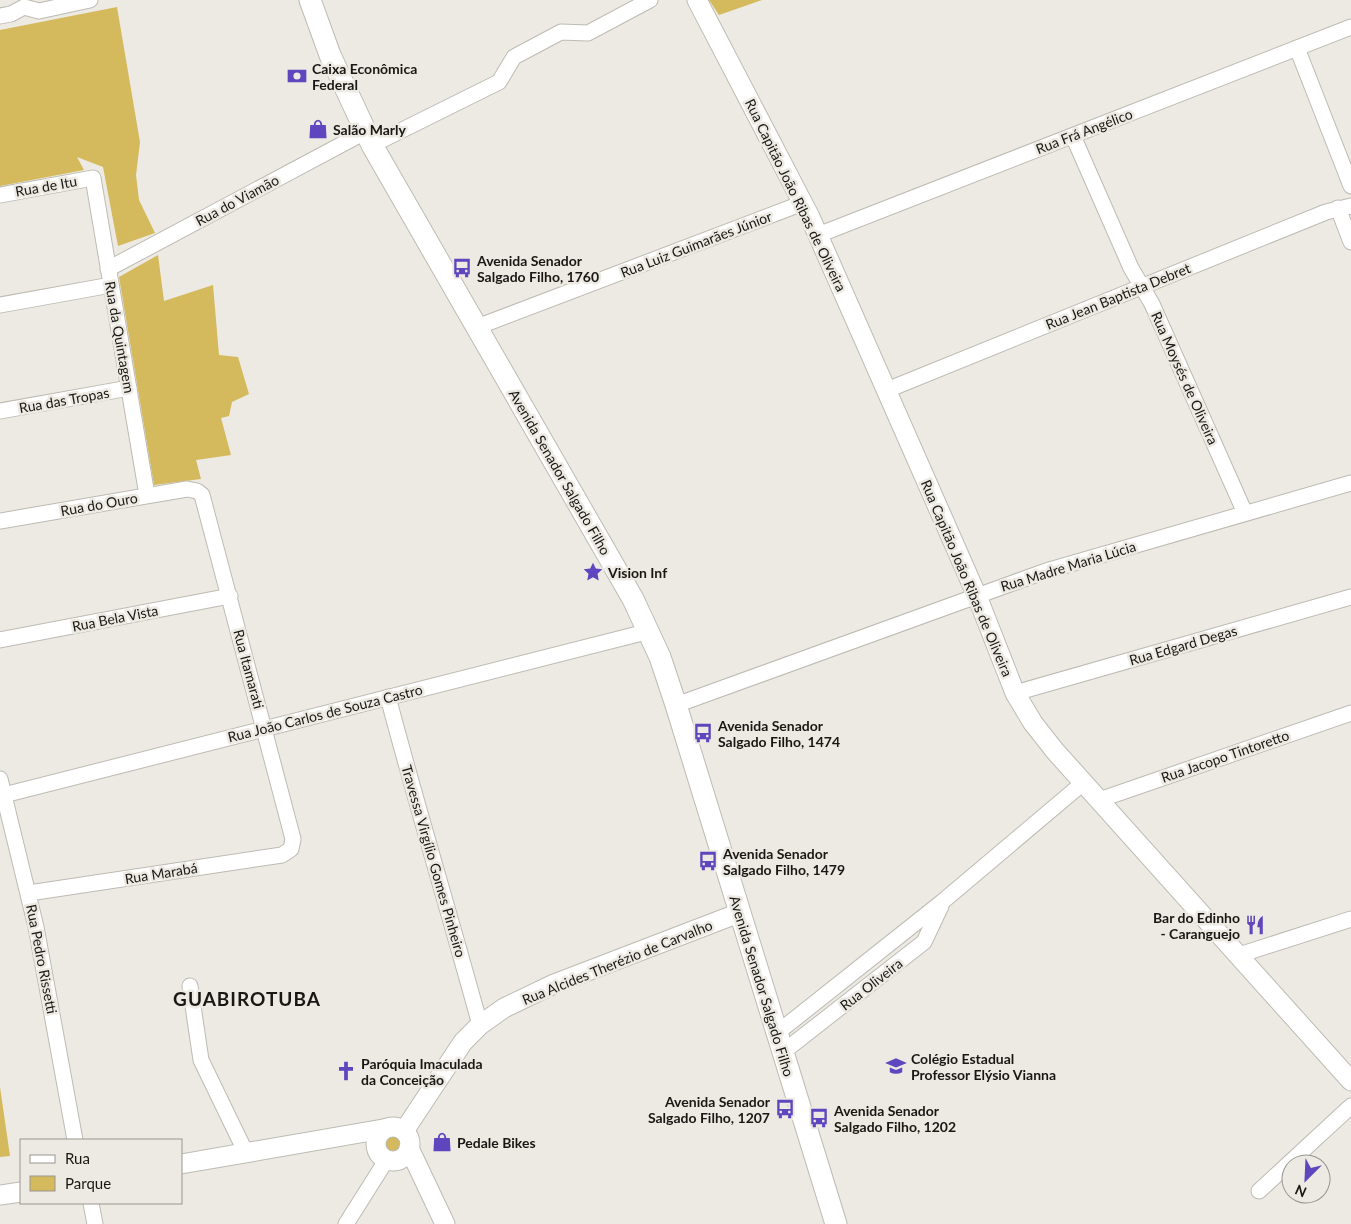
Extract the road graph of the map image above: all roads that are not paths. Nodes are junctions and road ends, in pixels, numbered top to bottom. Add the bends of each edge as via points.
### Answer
1 (90, 0) edge
2 (310, 0) edge
3 (650, 0) edge
4 (697, 0) edge
5 (23, 4) edge
6 (0, 16) edge
7 (1351, 28) edge
8 (1297, 48) junction
9 (1073, 136) junction
10 (368, 138) junction
11 (93, 178) joint
12 (1351, 186) edge
13 (0, 195) edge
14 (803, 203) junction
15 (1344, 207) edge
16 (818, 235) junction
17 (1351, 242) edge
18 (108, 269) junction
19 (111, 285) junction
20 (1142, 286) junction
21 (0, 304) edge
22 (476, 327) junction
23 (129, 388) junction
24 (887, 390) junction
25 (0, 411) edge
26 (1351, 483) edge
27 (198, 491) joint
28 (147, 495) junction
29 (1245, 513) junction
30 (0, 521) edge
31 (230, 596) junction
32 (977, 596) junction
33 (1351, 597) edge
34 (650, 631) junction
35 (0, 640) edge
36 (1015, 693) junction
37 (388, 697) junction
38 (676, 705) junction
39 (1351, 713) edge
40 (264, 728) junction
41 (0, 779) edge
42 (1083, 782) junction
43 (2, 795) edge
44 (1099, 800) junction
45 (291, 849) joint
46 (29, 893) junction
47 (740, 913) junction
48 (1351, 919) edge
49 (1238, 956) junction
50 (190, 986) dead end
51 (480, 1025) junction
52 (780, 1043) junction
53 (1351, 1081) edge
54 (1351, 1106) edge
55 (383, 1130) junction
56 (74, 1139) edge
57 (406, 1139) junction
58 (246, 1153) junction
59 (386, 1159) junction
60 (182, 1164) edge
61 (1259, 1191) dead end
62 (20, 1192) edge
63 (0, 1195) edge
64 (91, 1204) edge
65 (95, 1224) edge
66 (346, 1224) edge
67 (445, 1224) edge
68 (836, 1224) edge

1 - 5 street via 39,11
2 - 10 main road, Avenida Senador Salgado Filho via 330,55
3 - 10 street, Rua do Viamão via 588,33 561,32 514,57 499,82
4 - 14 street, Rua Capitão João Ribas de Oliveira
5 - 6 street via 11,14
7 - 8 street, Rua Frá Angélico
8 - 9 street, Rua Frá Angélico
8 - 12 street
9 - 16 street, Rua Frá Angélico
9 - 20 street, Rua Moysés de Oliveira
10 - 18 street, Rua do Viamão
10 - 22 main road, Avenida Senador Salgado Filho
11 - 13 street, Rua de Itu
11 - 18 street, Rua da Quintagem
14 - 16 street, Rua Capitão João Ribas de Oliveira
14 - 22 street, Rua Luiz Guimarães Júnior
15 - 17 street
15 - 20 street, Rua Jean Baptista Debret
16 - 24 street, Rua Capitão João Ribas de Oliveira
18 - 19 street, Rua da Quintagem
19 - 21 street
19 - 23 street, Rua da Quintagem
20 - 24 street, Rua Jean Baptista Debret
20 - 29 street, Rua Moysés de Oliveira
22 - 34 main road, Avenida Senador Salgado Filho
23 - 25 street, Rua das Tropas
23 - 28 street, Rua da Quintagem
24 - 32 street, Rua Capitão João Ribas de Oliveira
26 - 29 street, Rua Madre Maria Lúcia
27 - 28 street, Rua do Ouro via 187,489
27 - 31 street, Rua Itamarati via 205,500
28 - 30 street, Rua do Ouro
29 - 32 street, Rua Madre Maria Lúcia via 1046,571
31 - 35 street, Rua Bela Vista
31 - 40 street, Rua Itamarati
32 - 36 street, Rua Capitão João Ribas de Oliveira
32 - 38 street, Rua Madre Maria Lúcia
33 - 36 street, Rua Edgard Degas
34 - 37 street, Rua João Carlos de Souza Castro
34 - 38 main road, Avenida Senador Salgado Filho
36 - 42 street, Rua Capitão João Ribas de Oliveira via 1045,739
37 - 40 street, Rua João Carlos de Souza Castro
37 - 51 street, Travessa Virgílio Gomes Pinheiro
38 - 47 main road, Avenida Senador Salgado Filho
39 - 44 street, Rua Jacopo Tintoretto
40 - 43 street, Rua João Carlos de Souza Castro
40 - 45 street, Rua Itamarati via 293,839
41 - 43 street, Rua Pedro Rissetti
42 - 44 street, Rua Capitão João Ribas de Oliveira
42 - 52 street, Rua Oliveira via 942,902 924,942
43 - 46 street, Rua Pedro Rissetti
44 - 49 street, Rua Capitão João Ribas de Oliveira
45 - 46 street, Rua Marabá via 282,855
46 - 56 street, Rua Pedro Rissetti
47 - 51 street, Rua Alcides Therézio de Carvalho via 539,990
47 - 52 main road, Avenida Senador Salgado Filho
48 - 49 street
49 - 53 street, Rua Capitão João Ribas de Oliveira
50 - 58 street via 201,1060
51 - 57 street, Rua Alcides Therézio de Carvalho via 455,1053
52 - 68 main road, Avenida Senador Salgado Filho
54 - 61 street
55 - 57 street via 392,1126
55 - 58 street
55 - 59 street via 377,1138 376,1148
57 - 59 street via 403,1157
57 - 67 street
58 - 60 street
59 - 66 street
62 - 63 street
64 - 65 street

